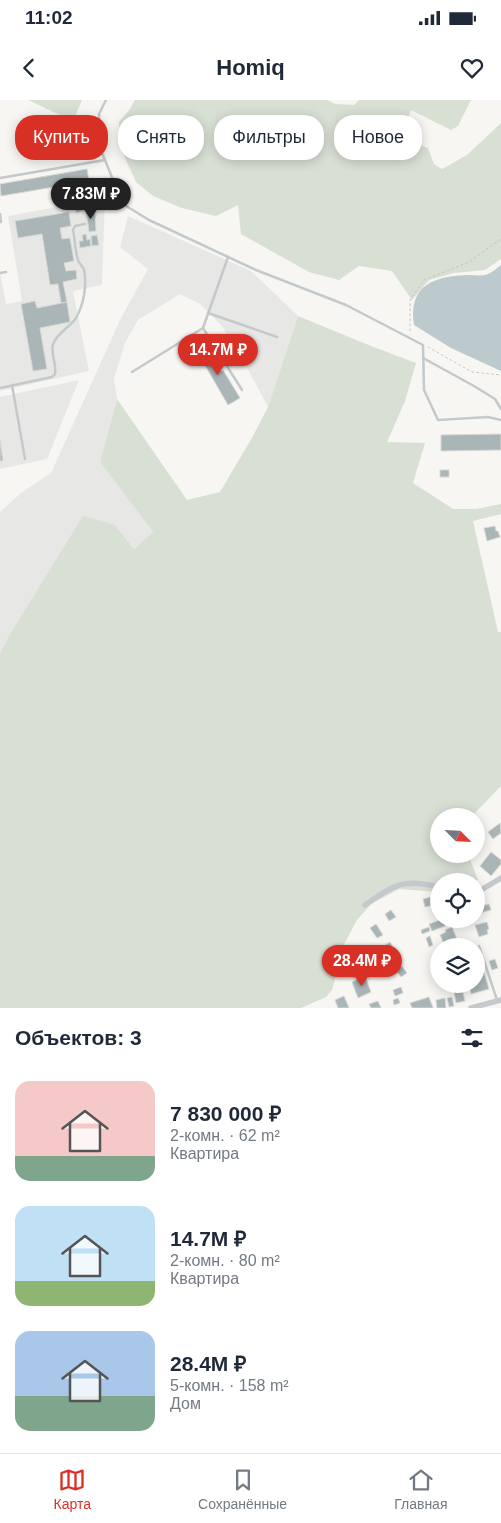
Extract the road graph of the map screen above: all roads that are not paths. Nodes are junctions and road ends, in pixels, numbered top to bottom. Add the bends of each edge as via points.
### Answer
1 (106, 100) edge
2 (99, 115) edge
3 (105, 160) joint
4 (0, 178) edge
5 (0, 214) edge
6 (0, 222) edge
7 (85, 224) dead end
8 (228, 257) junction
9 (6, 272) dead end
10 (0, 273) edge
11 (208, 314) junction
12 (203, 328) junction
13 (277, 337) dead end
14 (423, 358) junction
15 (132, 372) dead end
16 (12, 385) junction
17 (0, 388) edge
18 (242, 390) dead end
19 (501, 409) edge
20 (501, 420) edge
21 (25, 459) dead end
22 (501, 878) edge
23 (430, 885) edge
24 (485, 888) edge
25 (365, 905) dead end
26 (485, 962) edge
27 (499, 1000) edge
28 (471, 1008) edge

1 - 2 lane
3 - 4 lane
3 - 8 lane via 123,204 149,220
5 - 6 lane
7 - 16 lane via 75,226 73,230 78,262 86,284 75,320 53,344 55,374
8 - 11 lane
8 - 14 lane via 346,305 409,337 423,345
9 - 10 lane
11 - 12 lane
11 - 13 lane
12 - 15 lane
12 - 18 lane
14 - 19 lane via 494,399
14 - 20 lane via 424,390 438,420 488,417
16 - 17 lane
16 - 21 lane
22 - 24 street
23 - 25 street via 400,884
26 - 27 lane
27 - 28 street

